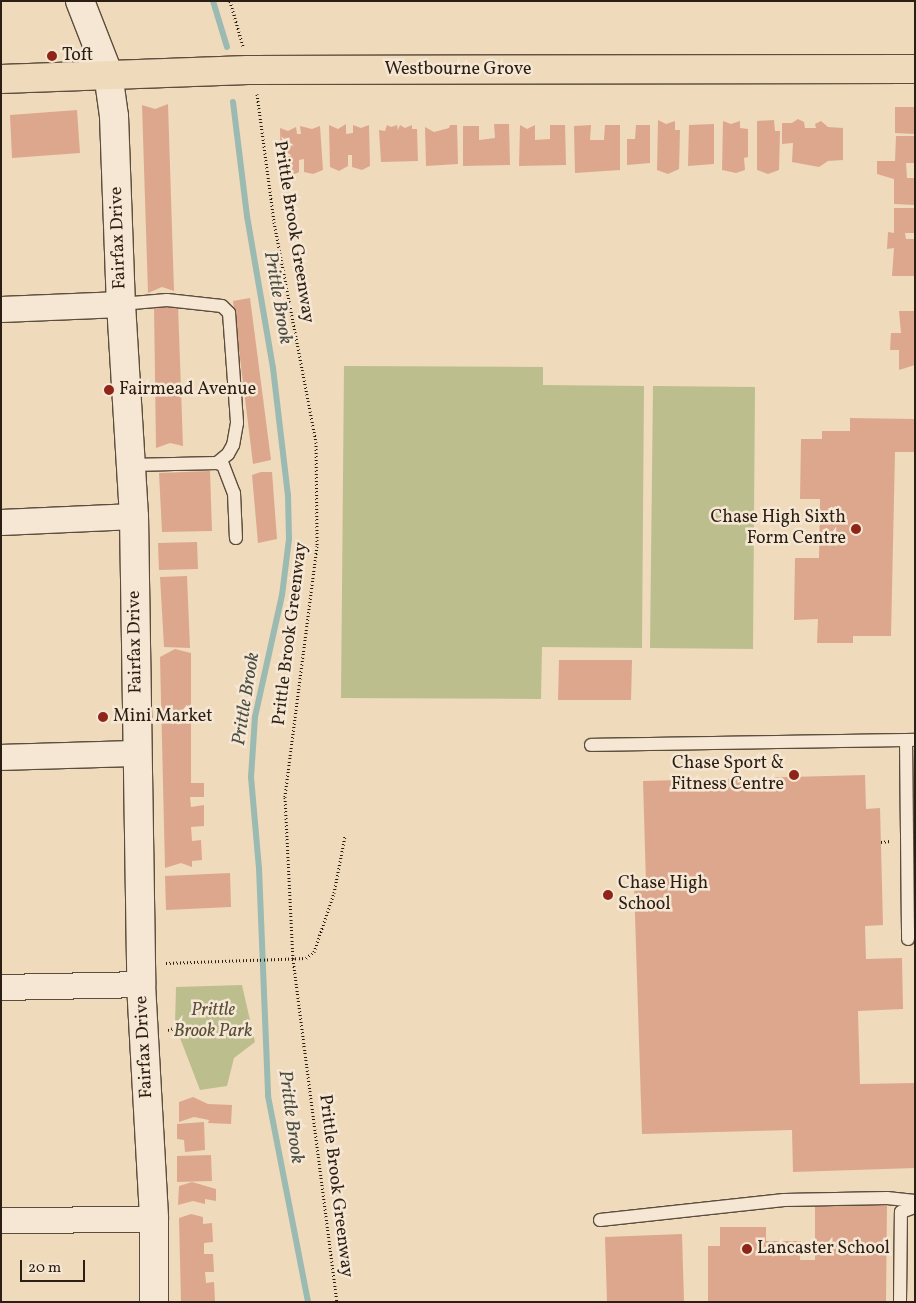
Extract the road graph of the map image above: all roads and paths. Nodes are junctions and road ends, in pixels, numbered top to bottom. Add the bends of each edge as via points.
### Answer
1 (80, 1) edge
2 (230, 1) edge
3 (915, 69) edge
4 (235, 71) junction
5 (108, 73) junction
6 (1, 79) edge
7 (121, 304) junction
8 (1, 309) edge
9 (217, 463) junction
10 (131, 465) junction
11 (134, 516) junction
12 (1, 522) edge
13 (236, 538) dead end
14 (910, 740) edge
15 (591, 745) dead end
16 (138, 753) junction
17 (1, 757) edge
18 (345, 836) dead end
19 (908, 939) dead end
20 (293, 959) junction
21 (152, 979) junction
22 (1, 986) edge
23 (164, 1022) dead end
24 (177, 1027) dead end
25 (915, 1201) edge
26 (915, 1206) edge
27 (154, 1219) junction
28 (1, 1220) edge
29 (600, 1220) dead end
30 (154, 1302) edge
31 (337, 1302) edge
32 (900, 1302) edge

1 - 5 street, Fairfax Drive
2 - 4 path via 244,53 234,54
3 - 4 main road, Westbourne Grove
4 - 5 main road, Westbourne Grove
4 - 20 path, Prittle Brook Greenway via 236,89 256,90 274,222 316,442 317,546 285,797
5 - 6 main road, Westbourne Grove
5 - 7 street, Fairfax Drive via 114,116
7 - 8 street
7 - 9 lane via 167,300 222,306 229,313 237,423 228,454
7 - 10 street, Fairfax Drive
9 - 10 lane
9 - 13 lane via 222,465 231,483
10 - 11 street, Fairfax Drive
11 - 12 street
11 - 16 street, Fairfax Drive
14 - 15 lane
14 - 19 lane
16 - 17 street
16 - 21 street, Fairfax Drive
18 - 20 path via 334,893 314,952 306,958
20 - 21 path via 163,963
20 - 31 path, Prittle Brook Greenway
21 - 22 street
21 - 27 street, Fairfax Drive
23 - 24 path via 164,1031
25 - 29 lane via 887,1198 792,1200
26 - 32 lane via 901,1212
27 - 28 street
27 - 30 street, Fairfax Drive

